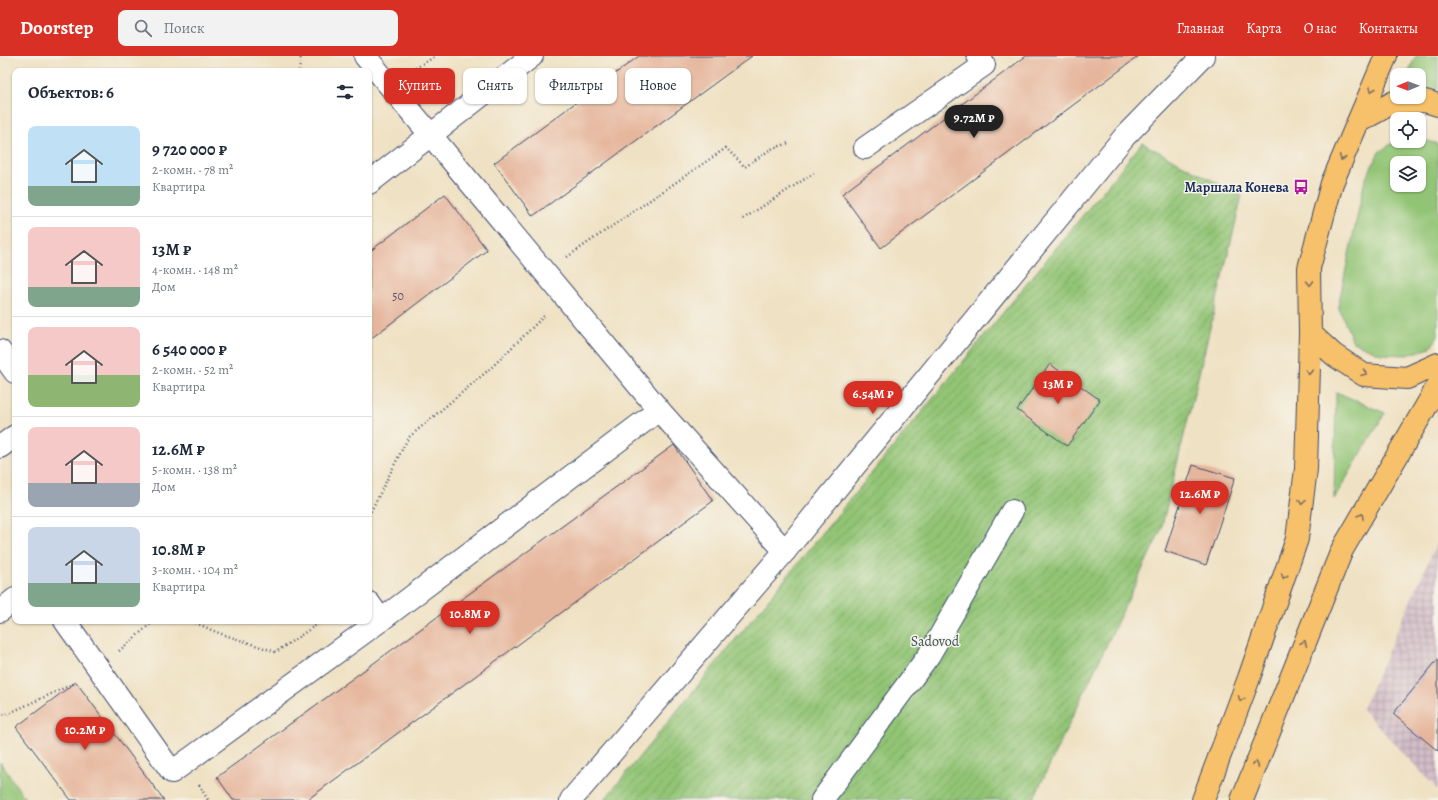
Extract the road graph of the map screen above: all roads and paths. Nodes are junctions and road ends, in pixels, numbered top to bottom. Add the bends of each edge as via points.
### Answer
1 (301, 56) edge
2 (365, 56) edge
3 (436, 56) edge
4 (532, 56) edge
5 (978, 56) edge
6 (1203, 56) edge
7 (1386, 56) edge
8 (426, 63) dead end
9 (299, 68) edge
10 (1438, 105) edge
11 (1358, 122) junction
12 (430, 135) junction
13 (789, 143) dead end
14 (865, 148) dead end
15 (814, 173) dead end
16 (372, 181) edge
17 (743, 219) dead end
18 (564, 259) dead end
19 (564, 296) junction
20 (1310, 333) junction
21 (0, 351) edge
22 (1438, 364) edge
23 (12, 368) edge
24 (1438, 386) edge
25 (659, 410) junction
26 (12, 438) edge
27 (0, 447) edge
28 (372, 509) edge
29 (1012, 511) dead end
30 (785, 551) junction
31 (12, 602) edge
32 (0, 611) edge
33 (375, 612) edge
34 (67, 624) edge
35 (199, 624) edge
36 (318, 624) edge
37 (360, 624) edge
38 (571, 800) edge
39 (822, 800) edge
40 (1203, 800) edge
41 (1242, 800) edge

1 - 9 path
2 - 12 street
3 - 8 path
4 - 12 street
5 - 14 street via 984,65
6 - 30 street via 1125,136
7 -> 11 main road
10 - 11 main road via 1425,101 1394,102
11 -> 20 main road via 1332,182 1309,268
12 - 16 street
12 - 19 street
13 - 18 path via 771,149 745,167 726,148
15 - 17 path
19 - 25 street
19 - 28 path via 491,368 408,438
20 -> 22 main road via 1334,355 1364,374 1407,378
20 -> 40 main road via 1306,469 1297,539
21 - 23 street
41 -> 24 main road via 1342,550
25 - 30 street
25 - 33 street
26 - 27 street
29 - 39 street via 929,655
30 - 38 street
31 - 32 street
34 - 37 street via 172,772
35 - 36 path via 276,652

